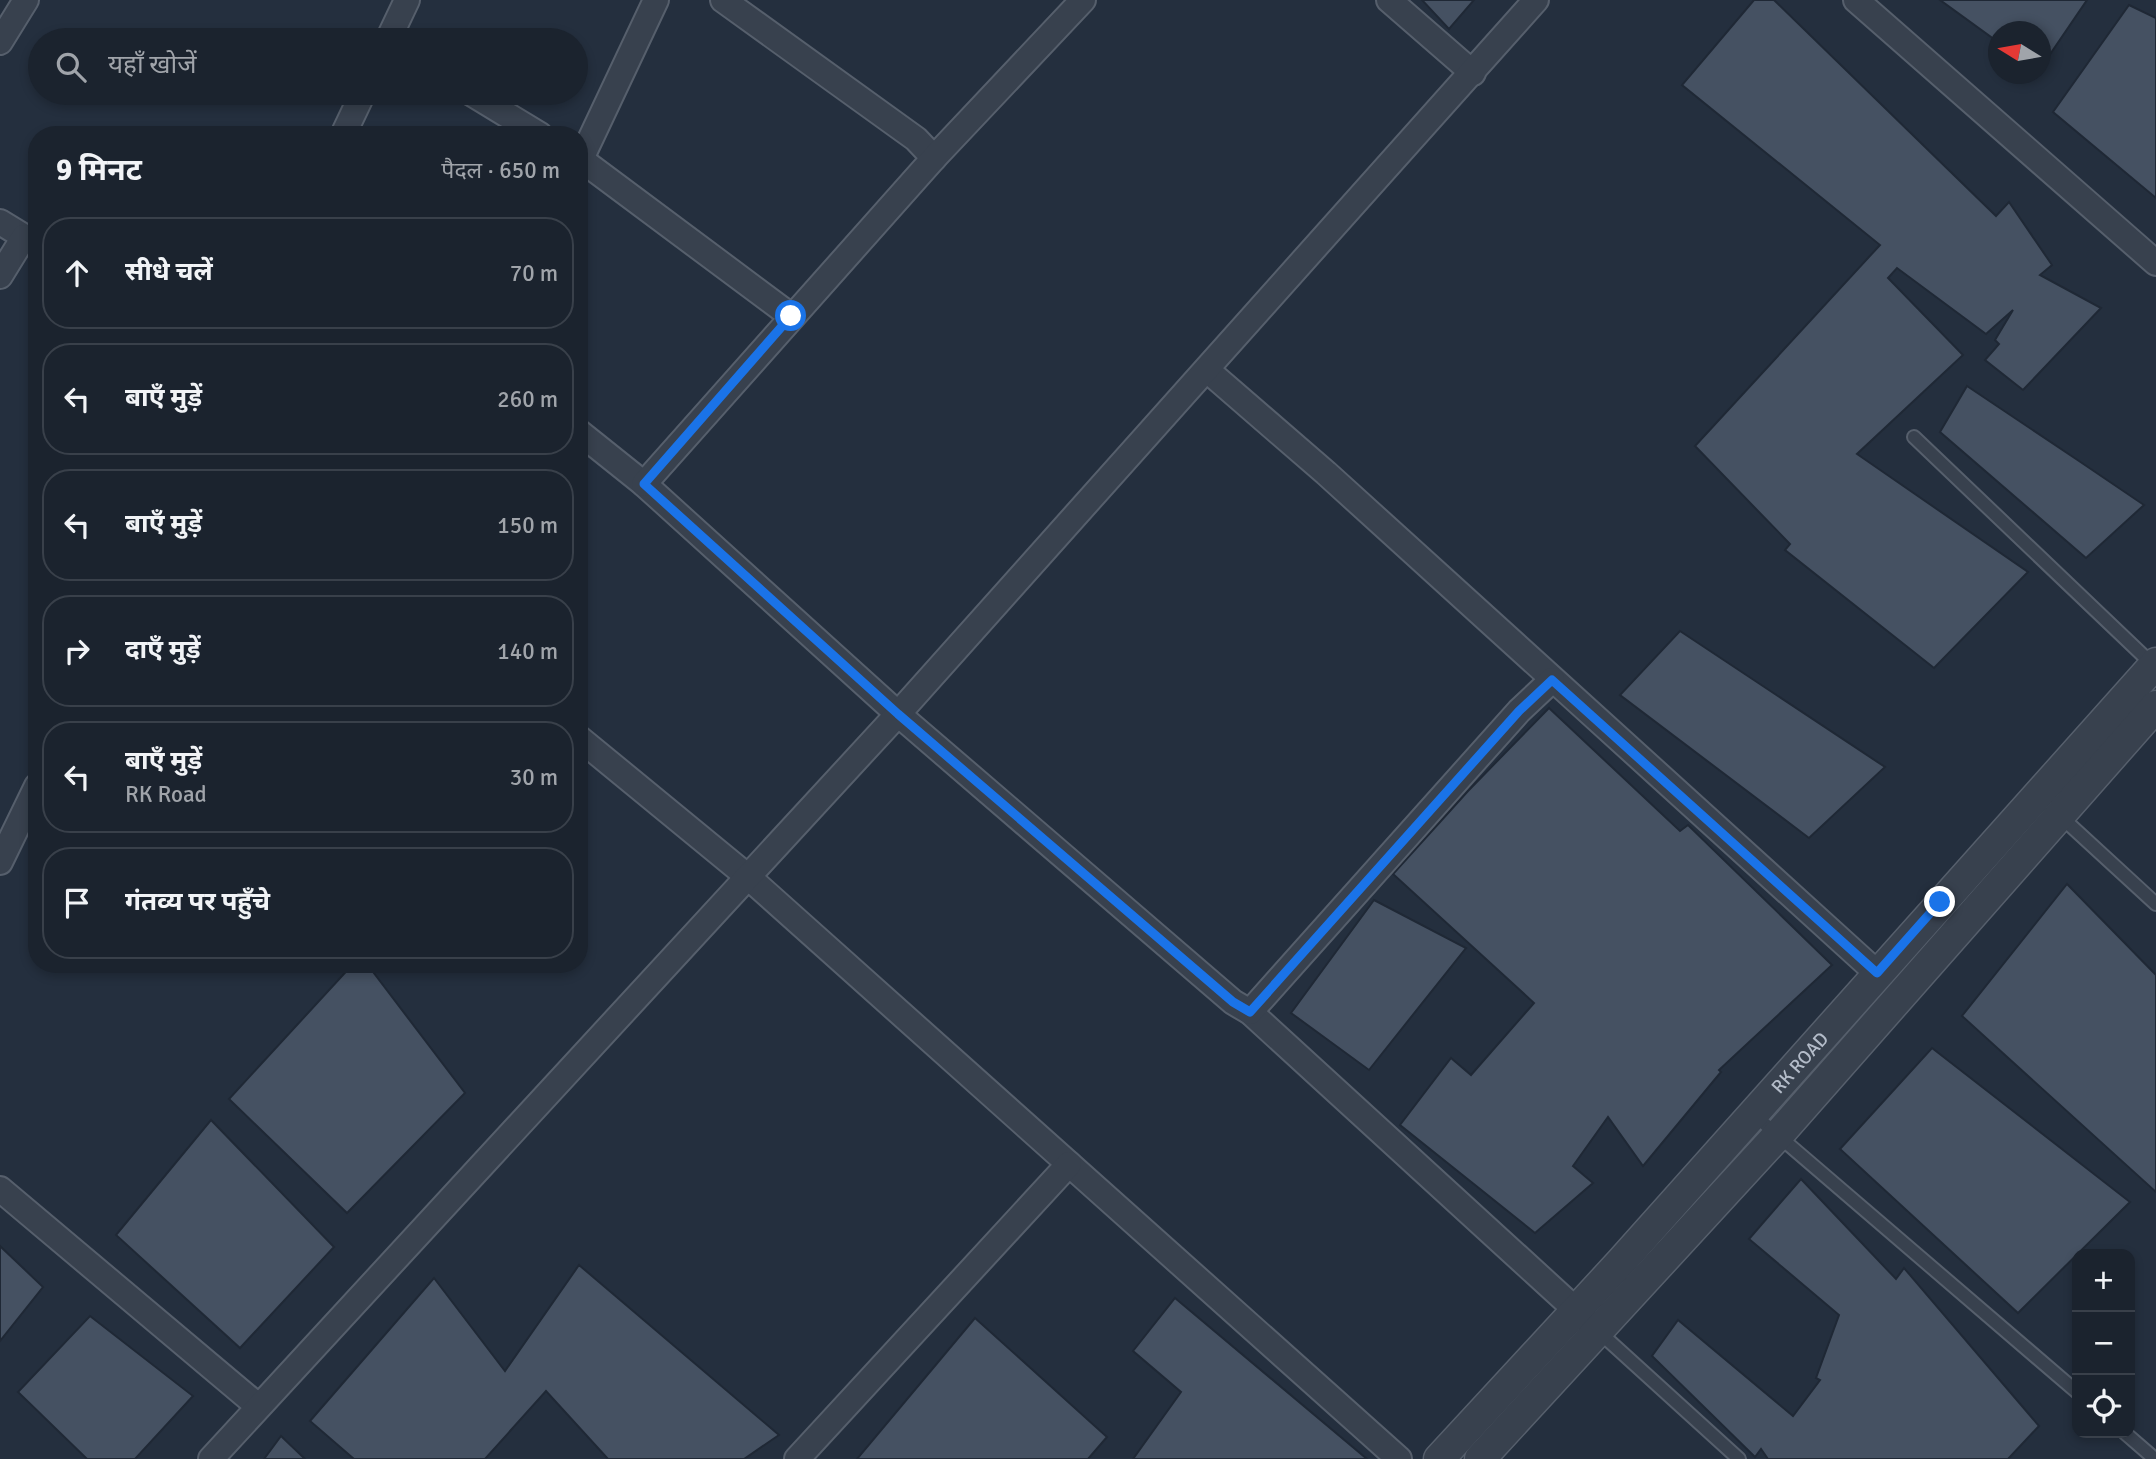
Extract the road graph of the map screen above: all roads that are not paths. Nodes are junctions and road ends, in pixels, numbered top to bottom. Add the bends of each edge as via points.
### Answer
1 (26, 0) edge
2 (407, 0) edge
3 (656, 0) edge
4 (723, 0) edge
5 (1083, 0) edge
6 (1389, 0) edge
7 (1536, 0) edge
8 (1856, 0) edge
9 (394, 28) edge
10 (0, 41) edge
11 (1473, 73) junction
12 (357, 105) edge
13 (491, 105) edge
14 (347, 126) edge
15 (525, 126) edge
16 (588, 142) edge
17 (934, 158) junction
18 (588, 165) edge
19 (0, 222) edge
20 (28, 240) edge
21 (28, 243) edge
22 (2156, 263) edge
23 (0, 276) edge
24 (791, 316) junction
25 (1207, 370) junction
26 (1914, 437) dead end
27 (588, 439) edge
28 (644, 484) junction
29 (2155, 664) edge
30 (1552, 680) junction
31 (2156, 706) edge
32 (898, 714) junction
33 (588, 745) edge
34 (28, 804) edge
35 (2048, 805) junction
36 (0, 862) edge
37 (747, 876) junction
38 (2156, 904) edge
39 (1877, 973) junction
40 (1250, 1012) junction
41 (1752, 1114) junction
42 (1779, 1133) junction
43 (1069, 1164) junction
44 (0, 1189) edge
45 (1587, 1320) junction
46 (2072, 1388) edge
47 (258, 1406) junction
48 (2131, 1438) edge
49 (211, 1459) edge
50 (797, 1459) edge
51 (1399, 1459) edge
52 (1439, 1459) edge
53 (1480, 1459) edge
54 (1739, 1459) edge
55 (2155, 1459) edge

1 - 10 street
2 - 9 street
3 - 16 street
4 - 17 street via 916,139
5 - 17 street
6 - 11 street
7 - 11 street
8 - 22 street
11 - 25 street
12 - 14 street
13 - 15 street
17 - 24 street
18 - 24 street
19 - 20 street
21 - 23 street
24 - 28 street
25 - 30 street
25 - 32 street
26 - 29 lane
27 - 28 street
28 - 32 street
29 - 35 street, RK ROAD
30 - 39 street
30 - 40 street via 1519,711
31 - 35 street, RK ROAD
32 - 37 street
32 - 40 street
33 - 37 street
34 - 36 street
35 - 38 lane
35 - 39 street, RK ROAD
35 - 42 street, RK ROAD
37 - 43 street
37 - 47 street
39 - 41 street, RK ROAD
40 - 45 street
41 - 42 lane
41 - 45 street, RK ROAD
42 - 45 street, RK ROAD
42 - 46 lane
43 - 50 street
43 - 51 street
44 - 47 street
45 - 52 street, RK ROAD
45 - 53 street, RK ROAD
45 - 54 lane
47 - 49 street
48 - 55 lane

